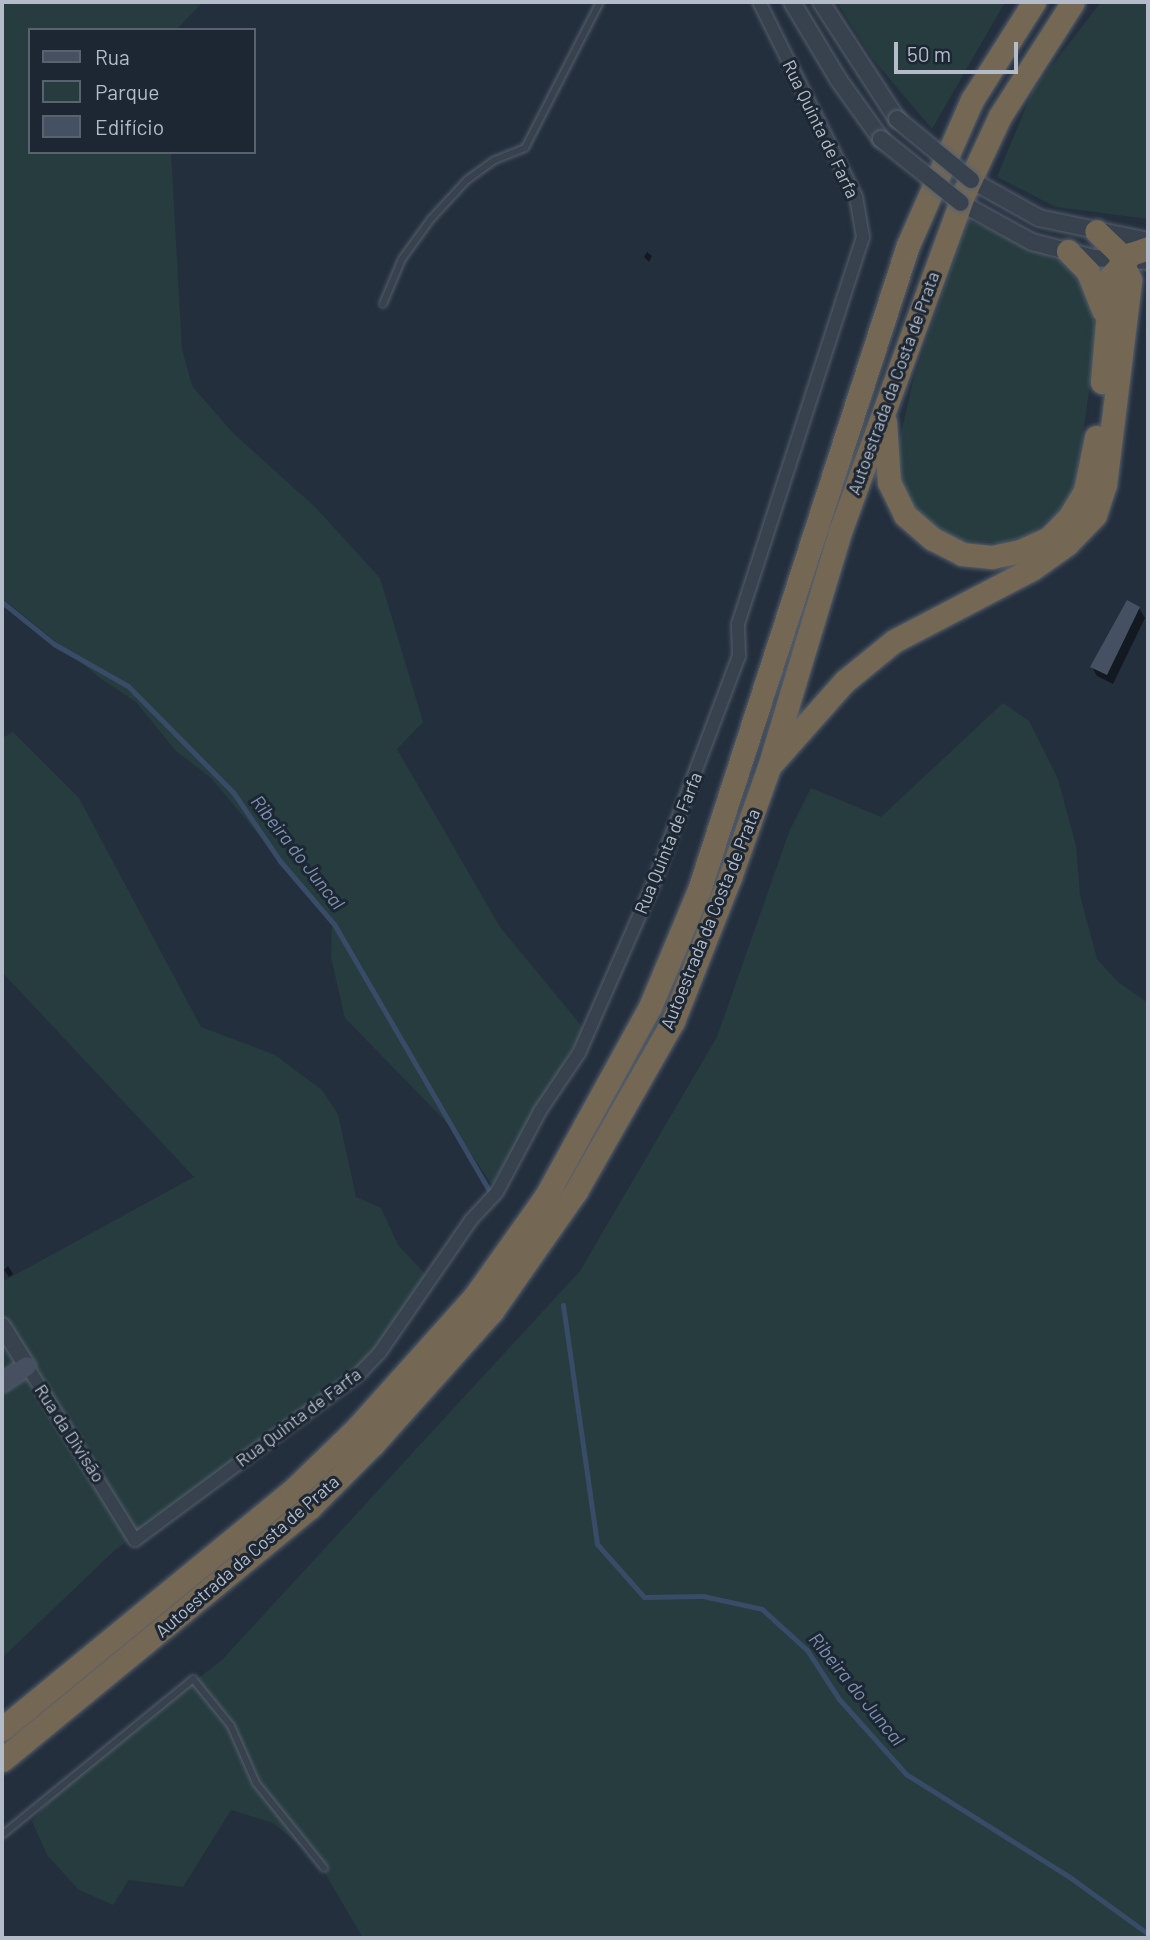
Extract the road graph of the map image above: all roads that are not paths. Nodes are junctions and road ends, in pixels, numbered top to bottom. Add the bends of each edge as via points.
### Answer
1 (600, 2) edge
2 (759, 2) edge
3 (792, 2) edge
4 (821, 2) edge
5 (1034, 2) edge
6 (1073, 2) edge
7 (1096, 231) junction
8 (1148, 241) edge
9 (1148, 248) edge
10 (1068, 251) junction
11 (1123, 261) junction
12 (1148, 261) edge
13 (1148, 287) edge
14 (383, 304) dead end
15 (1115, 321) junction
16 (884, 412) junction
17 (769, 767) junction
18 (2, 1326) edge
19 (27, 1366) junction
20 (2, 1383) edge
21 (135, 1541) joint
22 (2, 1729) edge
23 (2, 1760) edge
24 (2, 1835) edge
25 (324, 1868) dead end

1 - 14 lane via 525,148 476,173 432,219 402,259
2 - 21 street, Rua Quinta de Farfa via 856,197 863,237 738,624 739,656 657,875 579,1053 540,1111 497,1192 471,1220 380,1352 359,1374
3 - 10 street, bridge via 881,139 931,183 988,222 1032,242
4 - 7 street, bridge via 897,118 946,163 1040,218
5 - 22 highway, Autoestrada da Costa de Prata via 972,100 908,245 699,890 650,1007 546,1196 475,1296 338,1447 291,1492
6 - 16 highway, Autoestrada da Costa de Prata via 1000,116 971,178
7 - 8 street
7 - 11 highway
9 - 11 highway
10 - 11 street
10 - 15 highway
11 - 12 street
11 - 15 highway via 1130,280
13 - 15 highway
15 - 16 highway via 1085,491 1049,538 1020,551 992,557 962,554 933,539 905,515 889,482
15 - 17 highway via 1105,485 1095,515 1067,544 1032,569 894,641 845,681
16 - 17 highway, Autoestrada da Costa de Prata via 837,542
17 - 23 highway, Autoestrada da Costa de Prata via 673,1021 576,1191 492,1311 424,1392 310,1507
18 - 19 street, Rua da Divisão
19 - 20 main road
19 - 21 street, Rua da Divisão
24 - 25 lane via 193,1679 230,1726 256,1783

